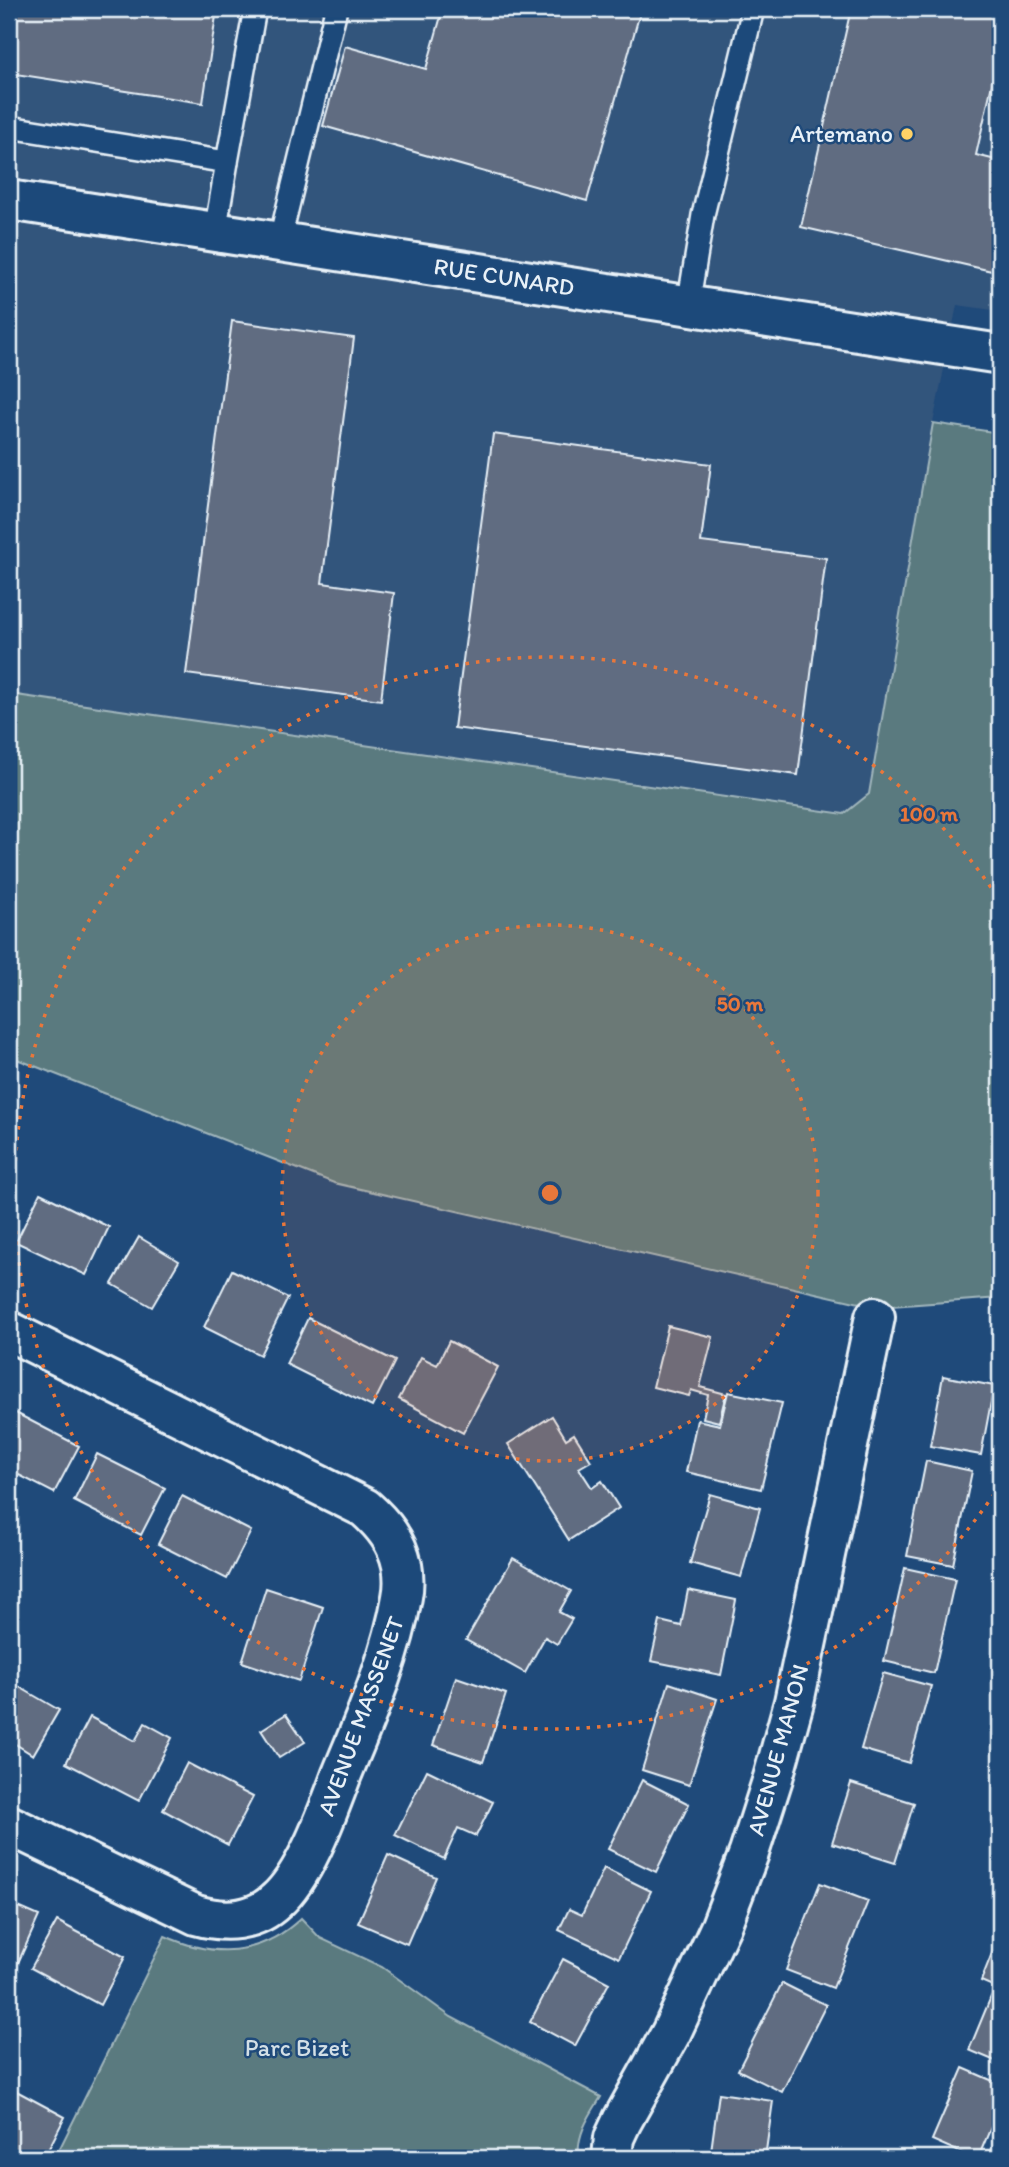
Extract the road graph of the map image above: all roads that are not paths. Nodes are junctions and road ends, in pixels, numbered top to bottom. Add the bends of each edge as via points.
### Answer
1 (255, 9) edge
2 (336, 9) edge
3 (753, 9) edge
4 (9, 127) edge
5 (227, 162) junction
6 (9, 200) edge
7 (215, 232) junction
8 (279, 243) junction
9 (688, 306) junction
10 (1000, 354) edge
11 (875, 1317) dead end
12 (9, 1331) edge
13 (9, 1825) edge
14 (612, 2158) edge

1 - 5 lane
2 - 8 lane
3 - 9 lane via 703,215
4 - 5 lane
5 - 7 lane
6 - 7 street, RUE CUNARD
7 - 8 street, RUE CUNARD
8 - 9 street, RUE CUNARD
9 - 10 street, RUE CUNARD
11 - 14 street, AVENUE MANON via 794,1702 770,1791 721,1926 671,2033 614,2138
12 - 13 street, AVENUE MASSENET via 365,1508 393,1539 403,1580 386,1656 326,1814 286,1890 258,1914 237,1920 196,1915

